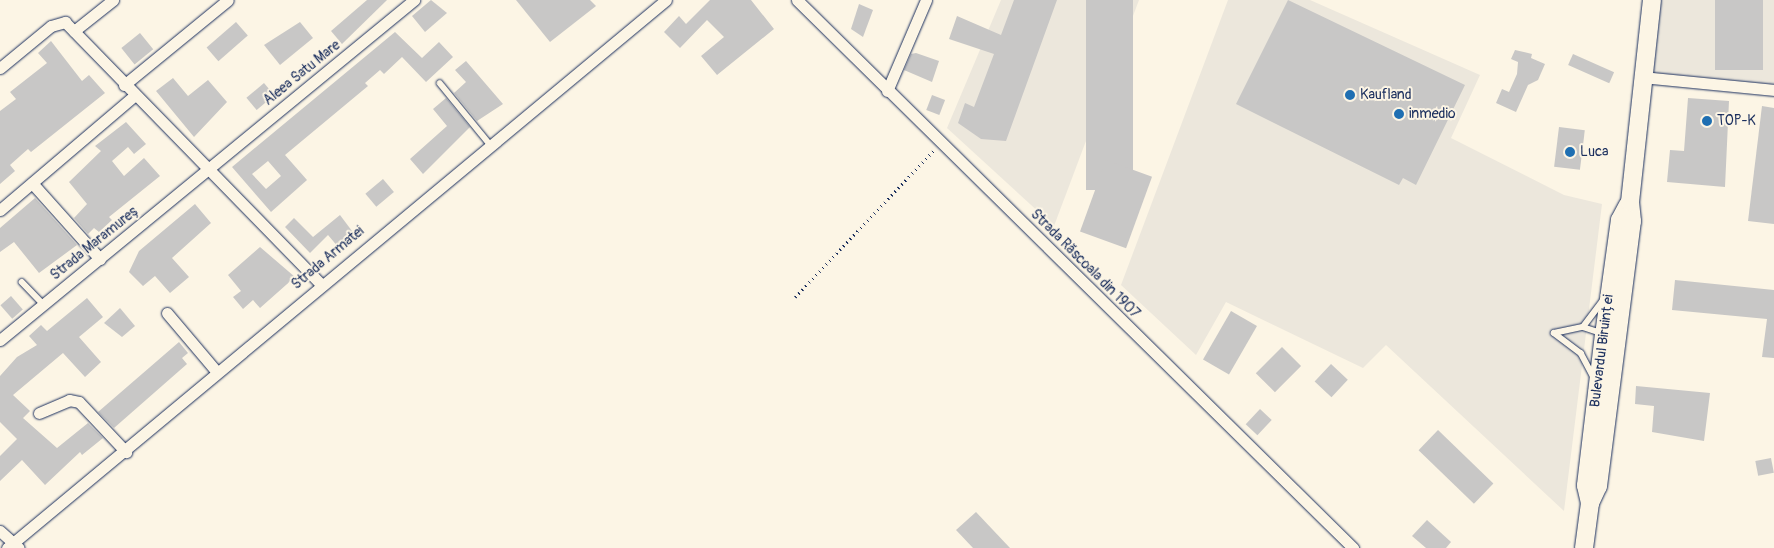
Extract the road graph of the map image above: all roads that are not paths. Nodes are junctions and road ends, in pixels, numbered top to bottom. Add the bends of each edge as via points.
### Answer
1 (113, 0) edge
2 (228, 0) edge
3 (414, 0) edge
4 (666, 0) edge
5 (797, 0) edge
6 (926, 0) edge
7 (1652, 0) edge
8 (810, 5) edge
9 (74, 31) junction
10 (0, 68) edge
11 (1642, 77) junction
12 (440, 83) dead end
13 (124, 85) junction
14 (1774, 90) edge
15 (887, 91) junction
16 (134, 96) junction
17 (489, 143) junction
18 (209, 169) junction
19 (32, 183) junction
20 (1630, 202) junction
21 (0, 210) edge
22 (100, 259) junction
23 (22, 282) dead end
24 (321, 284) junction
25 (1610, 288) junction
26 (43, 304) junction
27 (167, 313) dead end
28 (1583, 327) junction
29 (1604, 335) junction
30 (0, 340) edge
31 (1614, 367) junction
32 (216, 371) junction
33 (1598, 390) junction
34 (39, 413) dead end
35 (126, 452) junction
36 (1590, 502) junction
37 (0, 531) edge
38 (13, 546) edge
39 (1353, 548) edge
40 (1584, 548) edge

1 - 9 street
2 - 13 street
3 - 18 street, Aleea Satu Mare
4 - 17 street, Strada Armatei
5 - 8 street, Strada Răscoala din 1907
6 - 15 street
7 - 11 main road, Bulevardul Biruinței
8 - 15 street, Strada Răscoala din 1907
9 - 10 street via 60,21
9 - 13 street
11 - 14 street
11 - 20 main road, Bulevardul Biruinței
12 - 17 lane
13 - 16 street
15 - 39 street, Strada Răscoala din 1907
16 - 18 street
16 - 19 street
17 - 24 street, Strada Armatei
18 - 22 street, Strada Maramureș
18 - 24 street
19 - 21 street
19 - 22 street
20 - 25 main road, Bulevardul Biruinței via 1620,220
20 - 31 main road, Bulevardul Biruinței via 1632,221
22 - 26 street, Strada Maramureș
23 - 26 lane
24 - 32 street, Strada Armatei
25 - 28 lane
25 - 29 main road, Bulevardul Biruinței
26 - 30 street, Strada Maramureș
27 - 32 street
28 - 29 lane
28 - 33 lane via 1554,333 1581,353
29 - 31 lane
29 - 33 main road, Bulevardul Biruinței
31 - 36 main road, Bulevardul Biruinței via 1598,486
32 - 35 street, Strada Armatei
33 - 36 main road, Bulevardul Biruinței via 1586,485
34 - 35 street via 69,400 79,402
35 - 38 street, Strada Armatei
36 - 40 main road, Bulevardul Biruinței
37 - 38 street

